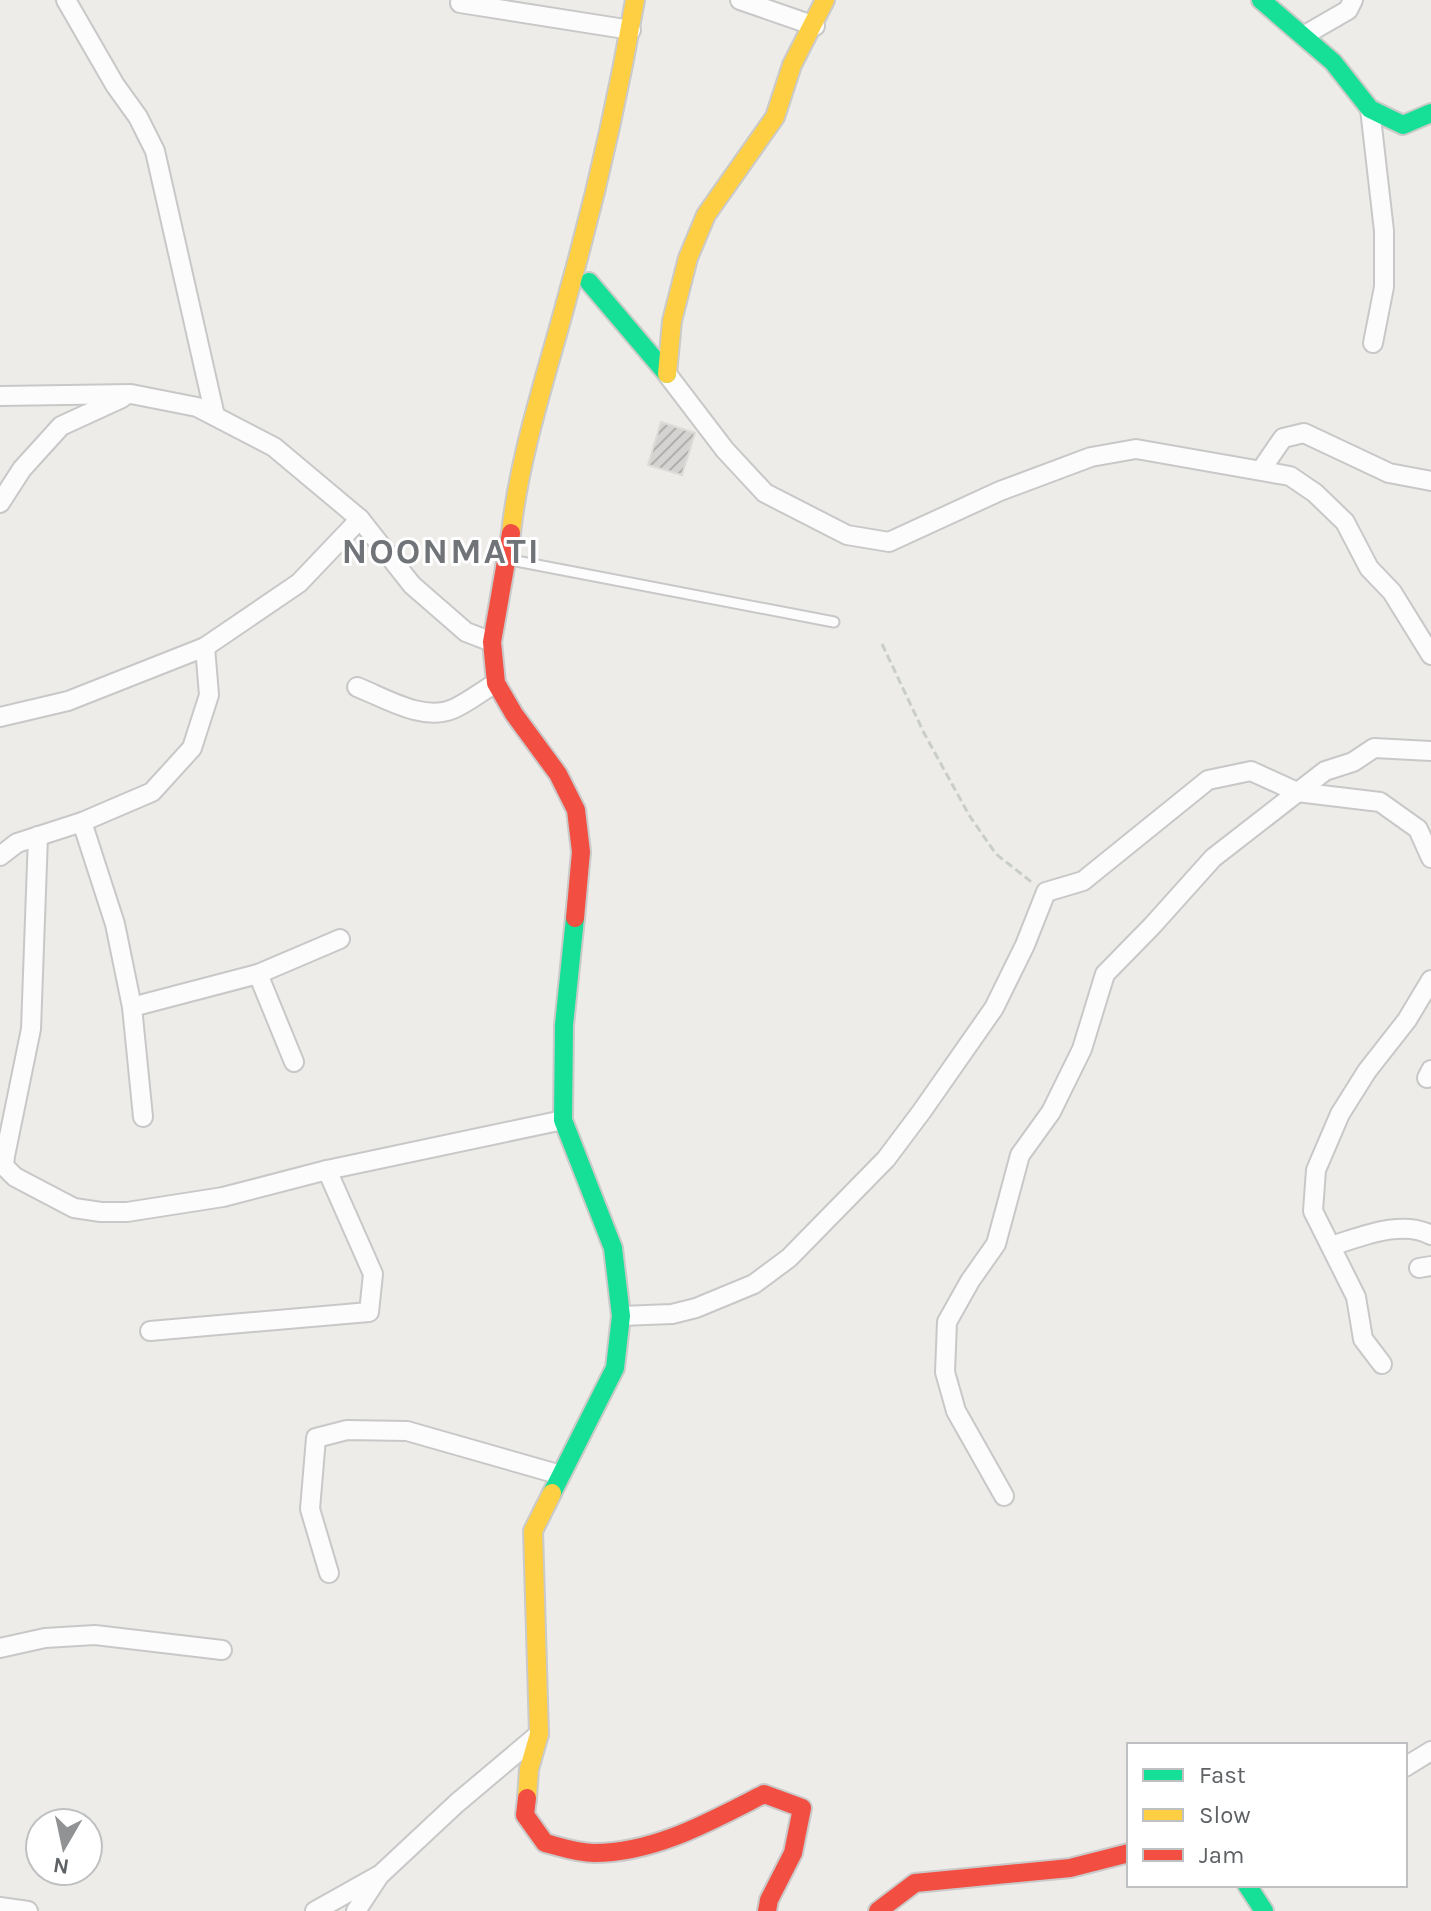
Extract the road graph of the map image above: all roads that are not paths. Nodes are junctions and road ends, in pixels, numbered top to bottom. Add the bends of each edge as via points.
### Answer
1 (66, 0) edge
2 (635, 0) edge
3 (652, 0) edge
4 (740, 0) edge
5 (825, 0) edge
6 (1261, 0) edge
7 (1353, 0) edge
8 (460, 3) dead end
9 (815, 26) junction
10 (631, 30) junction
11 (1303, 36) junction
12 (1370, 109) junction
13 (1431, 113) edge
14 (622, 115) junction
15 (589, 282) junction
16 (1373, 343) dead end
17 (667, 374) junction
18 (131, 394) junction
19 (0, 396) edge
20 (215, 416) junction
21 (1261, 470) junction
22 (1431, 481) edge
23 (0, 503) edge
24 (360, 519) junction
25 (512, 526) junction
26 (508, 559) junction
27 (834, 622) dead end
28 (492, 642) junction
29 (205, 647) junction
30 (1431, 655) edge
31 (496, 683) junction
32 (357, 687) dead end
33 (0, 717) edge
34 (1431, 751) edge
35 (1297, 792) junction
36 (82, 822) junction
37 (38, 836) junction
38 (0, 856) edge
39 (1431, 858) edge
40 (340, 939) dead end
41 (258, 974) junction
42 (1431, 980) edge
43 (132, 1007) junction
44 (294, 1062) dead end
45 (143, 1117) dead end
46 (563, 1120) junction
47 (327, 1170) junction
48 (1431, 1235) edge
49 (1331, 1246) junction
50 (621, 1316) junction
51 (150, 1331) dead end
52 (1382, 1364) dead end
53 (561, 1475) junction
54 (1004, 1496) dead end
55 (329, 1573) dead end
56 (0, 1648) edge
57 (222, 1650) dead end
58 (539, 1734) junction
59 (1431, 1751) edge
60 (1407, 1766) edge
61 (1127, 1854) edge
62 (381, 1874) junction
63 (915, 1883) junction
64 (1248, 1887) edge
65 (0, 1907) edge
66 (28, 1911) edge
67 (315, 1911) edge
68 (356, 1911) edge
69 (767, 1911) edge
70 (878, 1911) edge
71 (905, 1911) edge
72 (1264, 1911) edge

1 - 20 street via 155,151
2 - 10 street
3 - 14 street
4 - 9 street
5 - 9 street
6 - 11 street
7 - 11 street via 1348,10
8 - 10 street
9 - 17 street via 792,65 775,117 706,215 688,258 672,321
10 - 14 street
11 - 12 street via 1333,62
12 - 13 street via 1403,125
12 - 16 street via 1384,231 1384,287
14 - 15 street
14 - 25 street via 516,486
15 - 17 street
15 - 25 street via 527,497
17 - 21 street via 765,493 847,535 889,542 1091,457 1136,449
18 - 19 street
18 - 20 street via 197,407
18 - 23 street via 61,426
20 - 24 street via 274,447
21 - 22 street via 1283,438 1304,433 1389,473
21 - 30 street via 1290,476 1345,522 1369,568 1392,592
24 - 28 street via 412,585 466,632
24 - 29 street via 299,583
25 - 26 street
26 - 27 lane
26 - 28 street
28 - 31 street
29 - 33 street via 68,701
29 - 36 street via 209,695 192,748 152,792
31 - 32 street via 441,713 424,713
31 - 46 street via 576,810 581,852 564,1025
34 - 35 street via 1374,748 1325,771
35 - 39 street via 1380,802 1418,829
35 - 50 street via 1251,771 1208,780 1083,881 1046,892 994,1008 922,1111 886,1159 789,1258 754,1284 696,1308
35 - 54 street via 1213,858 1105,974 1082,1049 1051,1112 1020,1155 996,1244 947,1322 945,1372 956,1411
36 - 37 street
36 - 43 street via 115,924
37 - 38 street
37 - 47 street via 31,1029 4,1166 74,1208 101,1212 223,1197
40 - 41 street
41 - 43 street
41 - 44 street
42 - 49 street via 1340,1114 1316,1170 1313,1211
43 - 45 street
46 - 47 street
46 - 50 street via 613,1248
47 - 51 street via 373,1274 369,1312
48 - 49 street via 1418,1228 1403,1229
49 - 52 street via 1356,1297 1363,1339
50 - 53 street via 615,1368
53 - 55 street via 407,1431 347,1430 316,1438 310,1509
53 - 58 street via 533,1531
56 - 57 street via 95,1635
58 - 62 street
58 - 69 street via 525,1815 545,1843 591,1853 629,1850 699,1826 764,1794 802,1808 793,1853
59 - 60 street
61 - 63 street via 1070,1868
62 - 67 street
62 - 68 street
63 - 70 street
63 - 71 street
64 - 72 street
65 - 66 street

